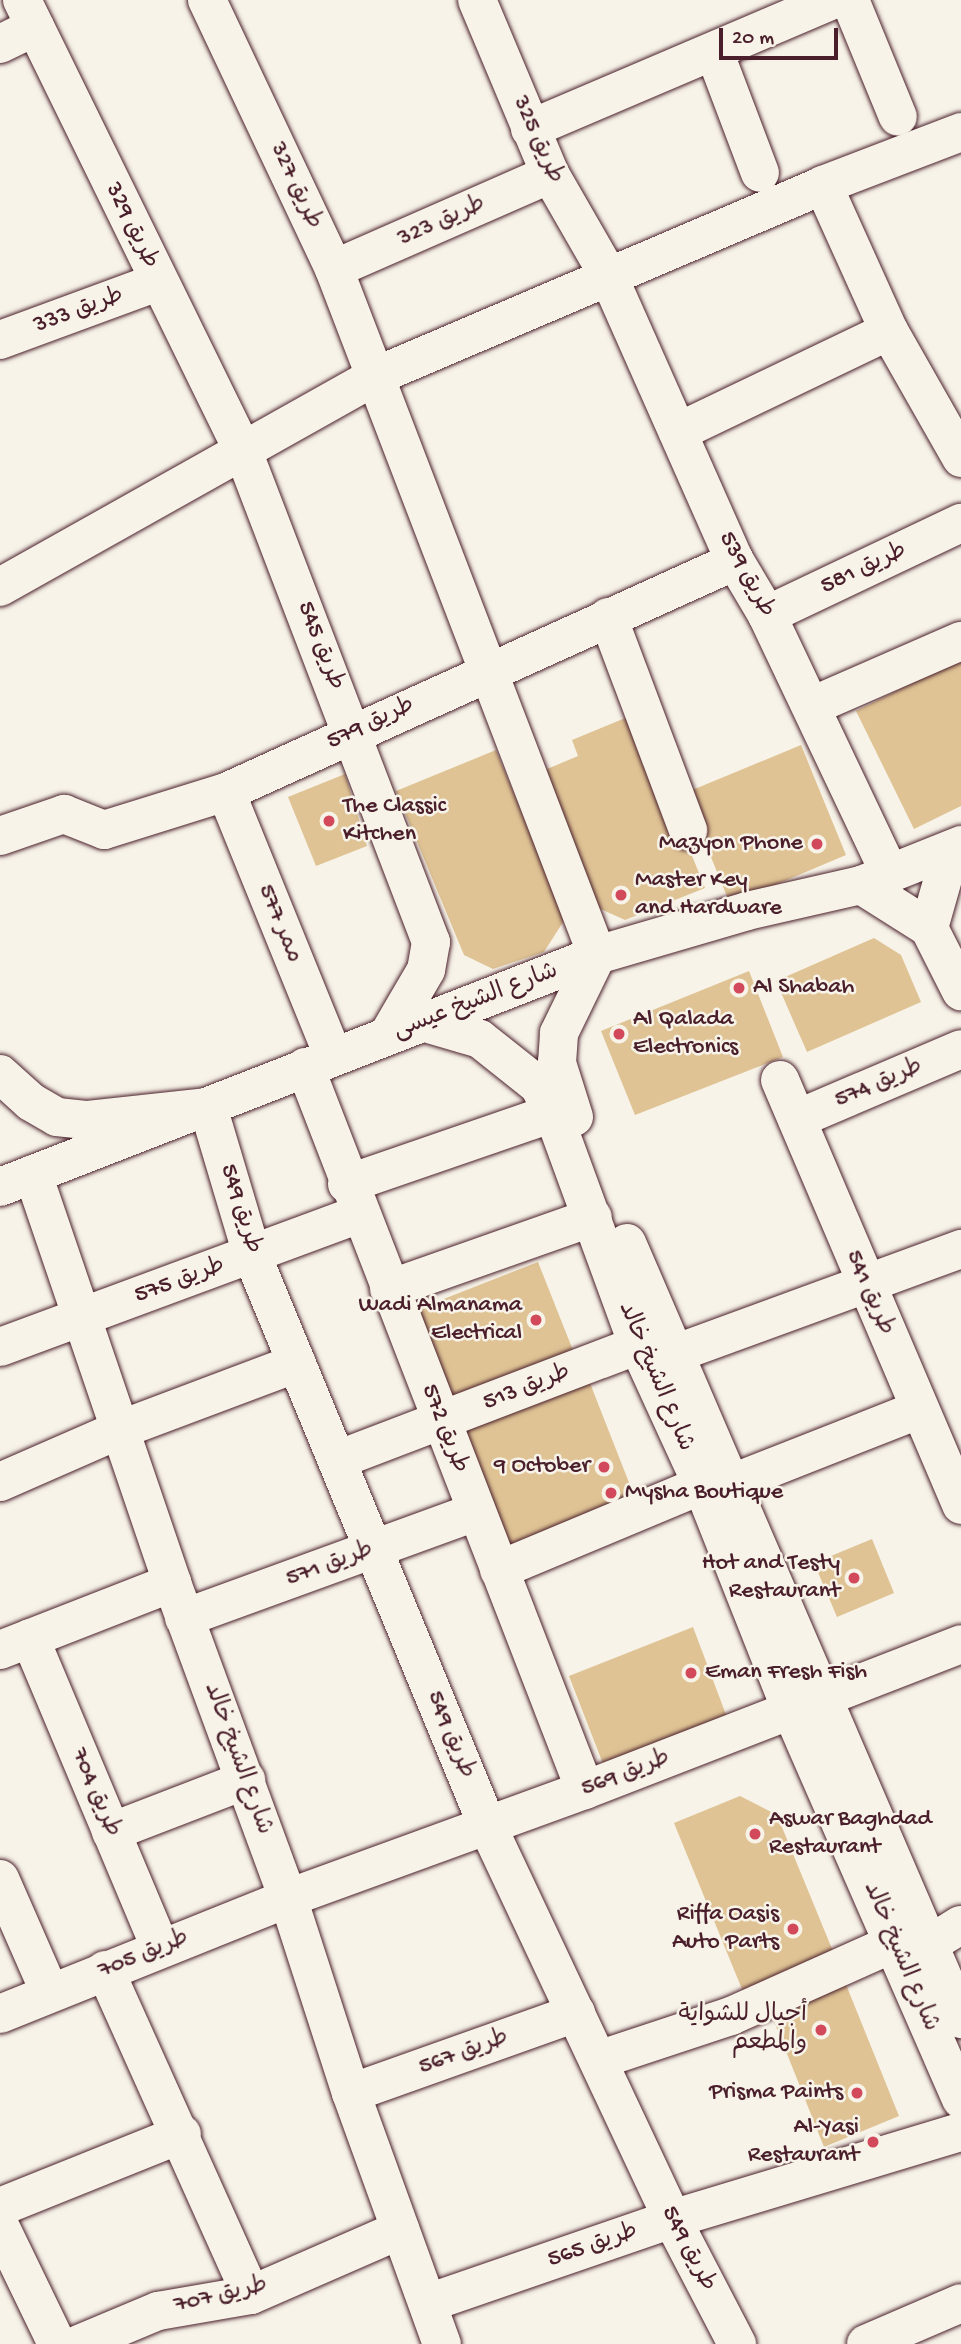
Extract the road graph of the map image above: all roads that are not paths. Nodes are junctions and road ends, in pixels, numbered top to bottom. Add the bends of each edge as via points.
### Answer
1 (208, 0) edge
2 (477, 0) edge
3 (833, 0) edge
4 (850, 0) edge
5 (29, 14) edge
6 (0, 44) edge
7 (715, 54) junction
8 (898, 117) dead end
9 (530, 129) junction
10 (959, 137) edge
11 (760, 173) dead end
12 (550, 174) junction
13 (823, 185) junction
14 (334, 269) junction
15 (608, 275) junction
16 (158, 282) junction
17 (889, 331) junction
18 (0, 340) edge
19 (376, 376) junction
20 (950, 415) edge
21 (678, 432) junction
22 (243, 451) junction
23 (961, 458) edge
24 (961, 523) edge
25 (735, 561) junction
26 (0, 587) edge
27 (767, 615) junction
28 (608, 617) junction
29 (961, 641) edge
30 (489, 669) junction
31 (812, 706) junction
32 (353, 731) junction
33 (226, 792) junction
34 (688, 830) dead end
35 (0, 836) edge
36 (956, 848) edge
37 (875, 879) junction
38 (929, 928) junction
39 (597, 956) junction
40 (961, 990) edge
41 (405, 1028) junction
42 (961, 1049) edge
43 (319, 1061) junction
44 (0, 1074) edge
45 (780, 1080) dead end
46 (208, 1107) junction
47 (553, 1113) junction
48 (797, 1119) junction
49 (16, 1181) edge
50 (353, 1199) junction
51 (593, 1217) junction
52 (961, 1250) edge
53 (252, 1255) junction
54 (866, 1284) junction
55 (389, 1289) junction
56 (79, 1318) junction
57 (638, 1345) junction
58 (0, 1348) edge
59 (674, 1354) junction
60 (297, 1363) junction
61 (441, 1422) junction
62 (936, 1424) edge
63 (119, 1430) junction
64 (337, 1460) junction
65 (0, 1482) edge
66 (716, 1484) junction
67 (961, 1505) edge
68 (476, 1511) junction
69 (373, 1549) junction
70 (499, 1570) junction
71 (172, 1583) junction
72 (184, 1618) junction
73 (15, 1644) edge
74 (961, 1644) edge
75 (808, 1705) junction
76 (246, 1780) junction
77 (585, 1790) junction
78 (487, 1825) junction
79 (111, 1832) junction
80 (0, 1879) edge
81 (288, 1898) junction
82 (928, 1937) edge
83 (160, 1948) junction
84 (105, 1970) junction
85 (50, 1993) junction
86 (576, 2013) junction
87 (0, 2014) edge
88 (961, 2019) edge
89 (598, 2060) junction
90 (352, 2093) junction
91 (961, 2100) edge
92 (961, 2132) edge
93 (181, 2133) junction
94 (0, 2207) edge
95 (672, 2218) junction
96 (0, 2226) edge
97 (401, 2230) junction
98 (251, 2295) junction
99 (428, 2303) junction
100 (961, 2303) edge
101 (57, 2344) edge
102 (79, 2344) edge
103 (442, 2344) edge
104 (737, 2344) edge
105 (866, 2344) edge

1 - 14 street, طريق 327
2 - 9 street, طريق 325
3 - 7 street
4 - 8 street
5 - 6 street
5 - 16 street, طريق 329
7 - 9 street
7 - 11 street
9 - 12 street, طريق 325
10 - 13 street
12 - 14 street, طريق 323
12 - 15 street, طريق 325
13 - 15 street
13 - 17 street
14 - 19 street, طريق 327
15 - 19 street
15 - 21 street, طريق 539
16 - 18 street, طريق 333
16 - 22 street, طريق 329
17 - 20 street
17 - 21 street
19 - 22 street
19 - 30 street, طريق 327
20 - 23 street
21 - 25 street, طريق 539
22 - 26 street
22 - 32 street, طريق 545
24 - 27 street, طريق 581
25 - 27 street, طريق 539
25 - 28 street, طريق 579
27 - 31 street, طريق 539
28 - 30 street, طريق 579
28 - 34 street
29 - 31 street
30 - 32 street, طريق 579
30 - 39 street, طريق 327
31 - 37 street, طريق 539
32 - 33 street, طريق 579
32 - 41 street, طريق 545 via 431,942
33 - 35 street, طريق 579 via 104,830 64,814
33 - 43 street, ممر 577
36 - 37 street, شارع الشيخ عيسى
36 - 38 street
37 - 38 street
37 - 39 street, شارع الشيخ عيسى
38 - 40 street
39 - 41 street, شارع الشيخ عيسى
39 - 59 street, شارع الشيخ خالد via 559,1033 557,1063 566,1097
41 - 43 street, شارع الشيخ عيسى
41 - 47 street, شارع الشيخ خالد via 480,1039 539,1086
42 - 48 street, طريق 574
43 - 46 street, شارع الشيخ عيسى
43 - 50 street, طريق 572
44 - 46 street via 31,1102 57,1116 88,1120
45 - 48 street, طريق 541
46 - 49 street, شارع الشيخ عيسى
46 - 53 street, طريق 549
47 - 50 street, طريق 575
47 - 51 street, شارع الشيخ خالد
48 - 54 street, طريق 541
49 - 56 street, شارع الشيخ خالد
50 - 53 street, طريق 575
50 - 55 street, طريق 572
51 - 55 street
51 - 57 street, شارع الشيخ خالد
52 - 54 street
53 - 56 street, طريق 575
53 - 60 street, طريق 549
54 - 59 street
54 - 62 street, طريق 541
55 - 61 street, طريق 572
56 - 58 street, طريق 575
56 - 63 street, شارع الشيخ خالد
57 - 61 street, طريق 513
57 - 66 street, شارع الشيخ خالد
59 - 66 street, شارع الشيخ خالد
60 - 63 street
60 - 64 street, طريق 549
61 - 64 street, طريق 513
61 - 68 street, طريق 572
62 - 66 street
62 - 67 street, طريق 541
63 - 65 street
63 - 71 street, شارع الشيخ خالد
64 - 69 street, طريق 549
66 - 70 street
66 - 75 street, شارع الشيخ خالد
68 - 69 street, طريق 571
68 - 70 street, طريق 572
69 - 72 street, طريق 571
69 - 78 street, طريق 549
70 - 77 street, طريق 572
71 - 72 street, شارع الشيخ خالد
71 - 73 street
72 - 76 street, شارع الشيخ خالد
73 - 79 street, طريق 704
74 - 75 street, طريق 569
75 - 77 street, طريق 569
75 - 82 street, شارع الشيخ خالد
76 - 79 street
76 - 81 street, شارع الشيخ خالد
77 - 78 street, طريق 569
78 - 81 street, طريق 569
78 - 86 street, طريق 549
79 - 83 street, طريق 704
80 - 85 street
81 - 83 street, طريق 705
81 - 90 street, شارع الشيخ خالد
82 - 88 street, شارع الشيخ خالد
82 - 89 street via 731,2016
82 - 91 street, شارع الشيخ خالد
83 - 84 street, طريق 705
84 - 85 street, طريق 705
84 - 93 street
85 - 87 street, طريق 705
86 - 89 street, طريق 549
86 - 90 street, طريق 567
89 - 95 street, طريق 549
90 - 97 street, شارع الشيخ خالد
92 - 95 street, طريق 565
93 - 94 street
93 - 98 street
95 - 99 street, طريق 565
95 - 104 street, طريق 549
96 - 101 street
97 - 98 street, طريق 707
97 - 99 street, شارع الشيخ خالد
98 - 102 street, طريق 707 via 158,2311
99 - 103 street, شارع الشيخ خالد
100 - 105 street

